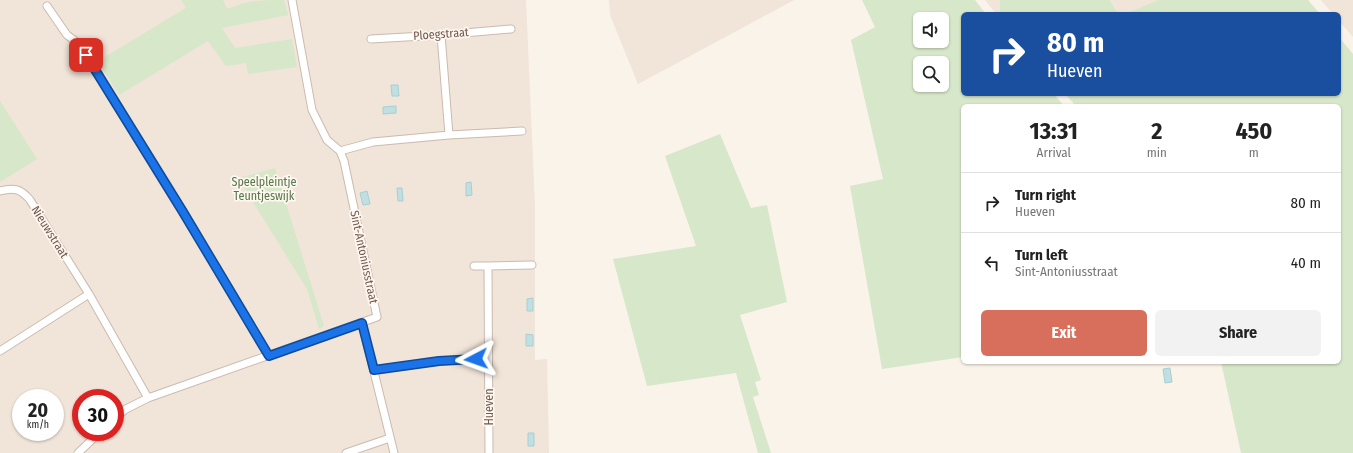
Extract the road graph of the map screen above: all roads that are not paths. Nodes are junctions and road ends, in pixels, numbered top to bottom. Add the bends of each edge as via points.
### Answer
1 (292, 0) edge
2 (47, 6) dead end
3 (511, 29) dead end
4 (441, 35) junction
5 (371, 39) dead end
6 (522, 131) dead end
7 (449, 135) junction
8 (340, 151) junction
9 (0, 191) edge
10 (532, 265) dead end
11 (474, 266) dead end
12 (488, 266) junction
13 (89, 294) junction
14 (362, 323) junction
15 (0, 351) edge
16 (269, 356) junction
17 (488, 358) junction
18 (374, 370) junction
19 (148, 398) junction
20 (124, 411) edge
21 (390, 438) junction
22 (91, 441) edge
23 (78, 453) edge
24 (346, 453) edge
25 (394, 453) edge
26 (489, 453) edge

1 - 8 street, Sint-Antoniusstraat via 312,110 328,140
2 - 16 street via 67,35 78,43
3 - 4 street, Ploegstraat
4 - 5 street, Ploegstraat
4 - 7 street
6 - 7 street
7 - 8 street via 373,142
8 - 14 street, Sint-Antoniusstraat via 377,317
9 - 13 street, Nieuwstraat via 17,189 30,200
10 - 12 street
11 - 12 street
12 - 17 street, Hueven
13 - 15 street
13 - 19 street, Nieuwstraat
14 - 16 street, Sint-Antoniusstraat
14 - 18 street
16 - 19 street, Sint-Antoniusstraat
17 - 18 street via 439,361
17 - 26 street, Hueven
18 - 21 street
19 - 20 street, Sint-Antoniusstraat
21 - 24 street
21 - 25 street
22 - 23 street

